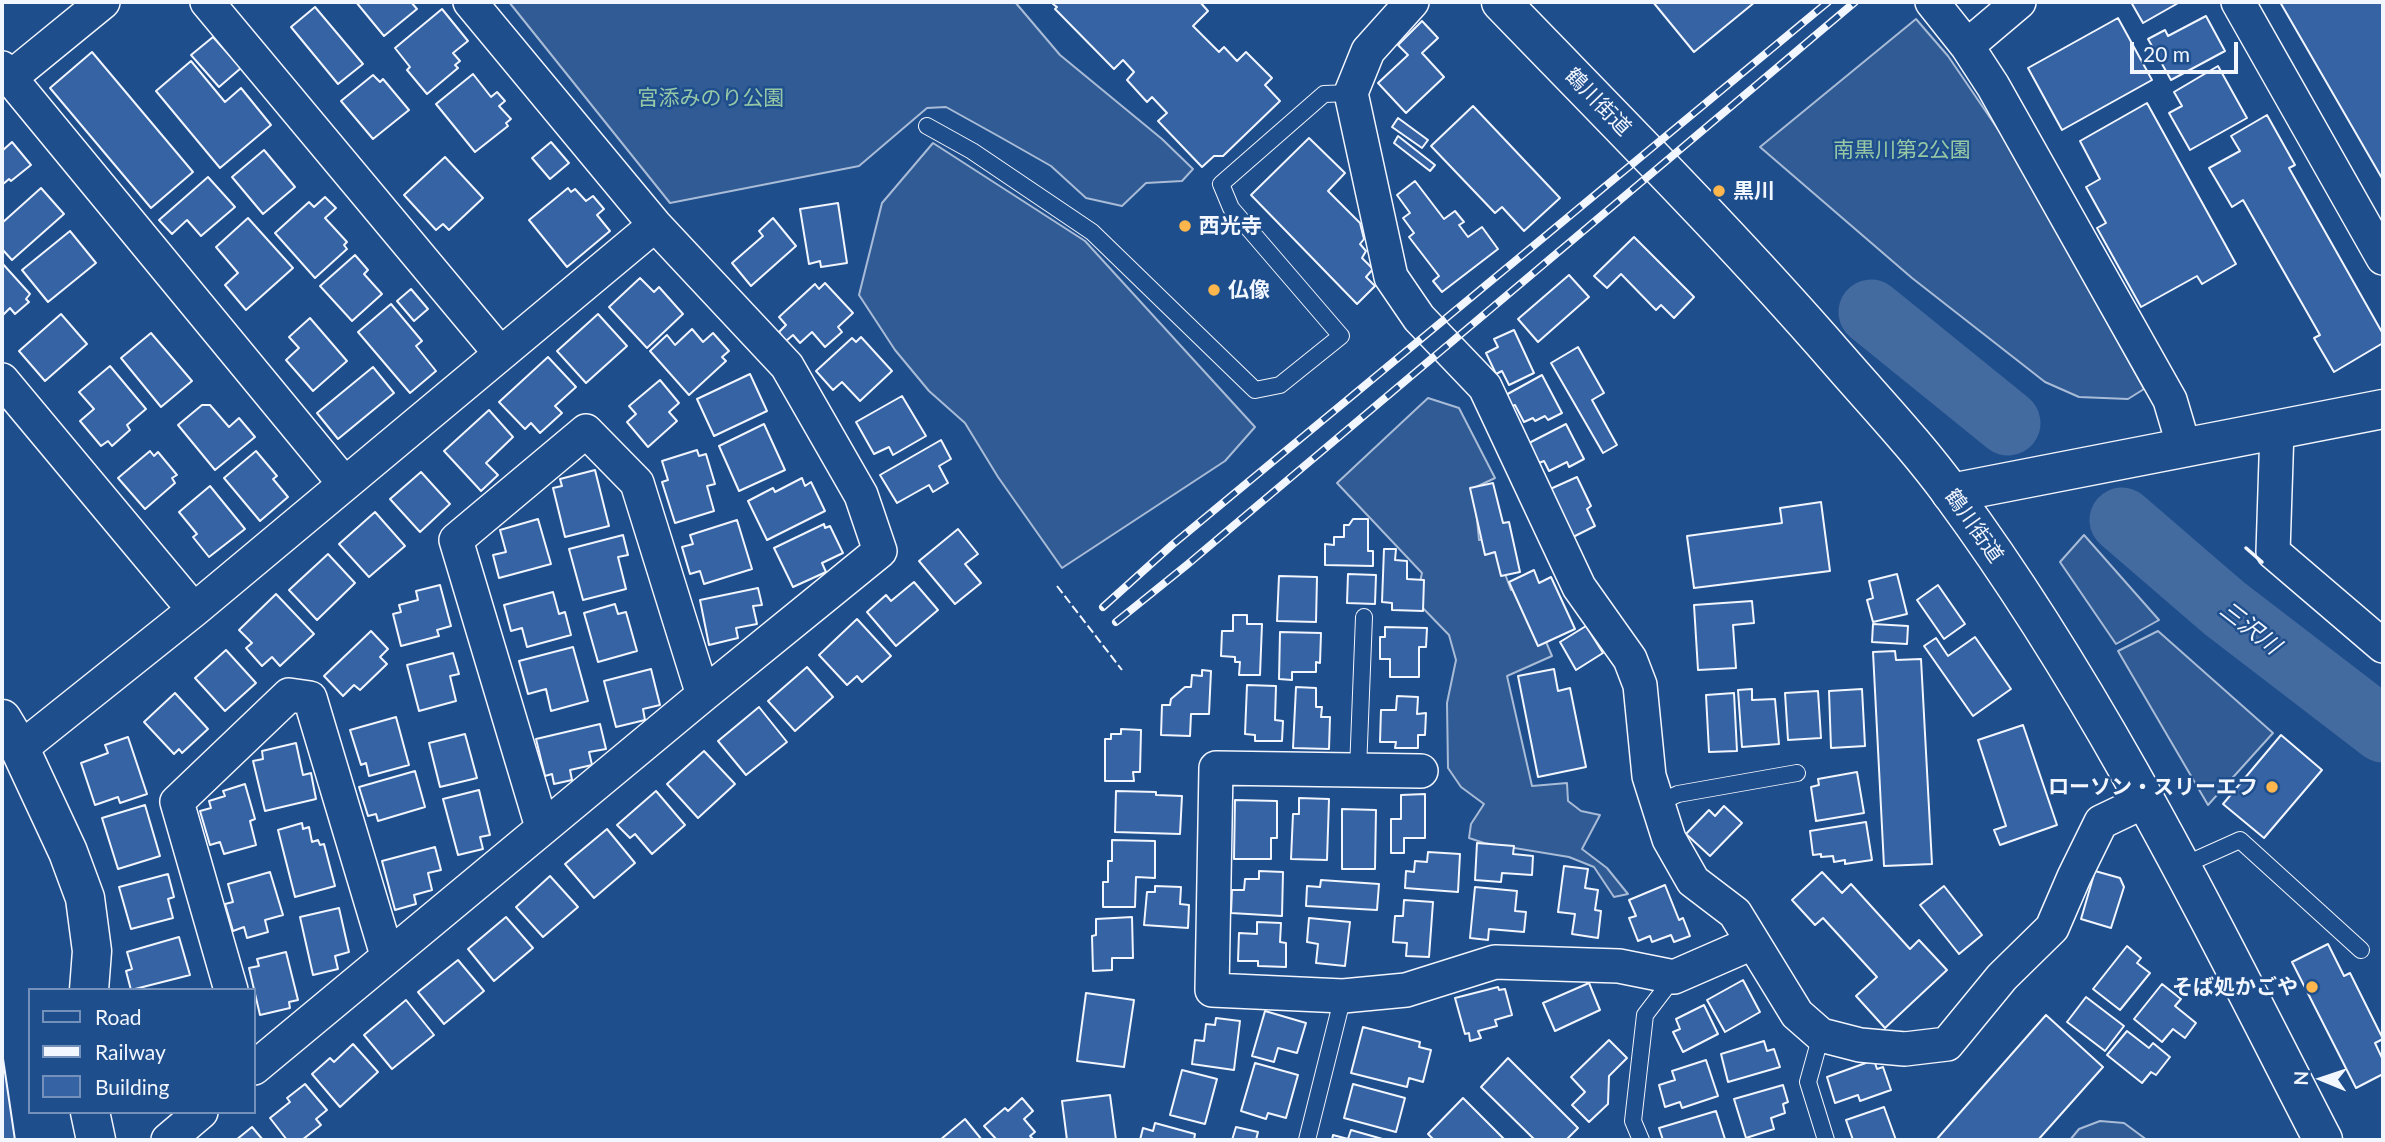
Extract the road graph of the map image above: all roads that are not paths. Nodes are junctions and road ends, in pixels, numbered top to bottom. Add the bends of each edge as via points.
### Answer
1 (103, 2) edge
2 (207, 2) edge
3 (470, 2) edge
4 (1412, 2) edge
5 (1501, 2) edge
6 (1932, 2) edge
7 (2019, 2) edge
8 (2238, 2) edge
9 (1967, 46) junction
10 (6, 73) edge
11 (1351, 93) junction
12 (927, 126) dead end
13 (655, 225) junction
14 (2383, 258) edge
15 (500, 353) junction
16 (2, 380) edge
17 (2383, 409) edge
18 (2277, 429) junction
19 (2184, 447) junction
20 (344, 484) junction
21 (1951, 493) junction
22 (194, 610) junction
23 (1364, 617) dead end
24 (2383, 646) edge
25 (703, 695) junction
26 (11, 734) edge
27 (1358, 770) junction
28 (1421, 771) dead end
29 (1797, 773) dead end
30 (2147, 800) junction
31 (1658, 803) junction
32 (541, 828) junction
33 (2182, 866) junction
34 (1752, 943) junction
35 (2361, 950) dead end
36 (387, 955) junction
37 (1674, 977) junction
38 (89, 988) edge
39 (230, 988) edge
40 (1343, 996) junction
41 (1821, 1035) junction
42 (256, 1066) edge
43 (90, 1114) edge
44 (199, 1114) edge
45 (96, 1140) edge
46 (168, 1140) edge
47 (1307, 1140) edge
48 (1641, 1140) edge
49 (1826, 1140) edge
50 (2323, 1140) edge

1 - 10 street
2 - 15 street
3 - 13 street
4 - 11 street via 1368,51
5 - 21 main road, 鶴川街道 via 1800,316
6 - 9 street
7 - 9 street
8 - 14 street
9 - 19 street via 2170,400
10 - 20 street
11 - 12 lane via 1324,94 1221,184 1231,208 1341,336 1280,385 1255,390 1092,232
11 - 31 street via 1391,277 1419,318 1485,387 1579,587 1630,659 1640,685 1648,776
13 - 15 street
13 - 25 street via 788,366 861,495 880,551
15 - 20 street
16 - 22 street
17 - 18 main road
18 - 19 main road
18 - 24 street via 2273,552
19 - 21 main road
20 - 22 street
21 - 30 main road, 鶴川街道 via 2047,633
22 - 26 street
23 - 27 lane
25 - 32 street
25 - 32 street via 637,483 586,431 456,540
26 - 38 main road via 85,898 92,951
27 - 28 street
27 - 40 street via 1216,768 1212,989
29 - 31 lane via 1678,794
30 - 33 main road, 鶴川街道
30 - 41 street via 2101,822 2052,928 2001,978 1947,1044 1905,1049
31 - 34 street via 1669,839 1693,881 1735,913
32 - 36 street
33 - 35 lane via 2240,840
33 - 50 main road, 鶴川街道
34 - 37 street
34 - 41 street via 1797,1014
36 - 39 street via 310,698 289,695 177,802
36 - 42 street
37 - 40 street via 1619,966 1495,962 1406,990
37 - 48 lane via 1645,1015 1633,1121
40 - 47 lane
41 - 49 lane via 1808,1082
43 - 45 main road
44 - 46 street

